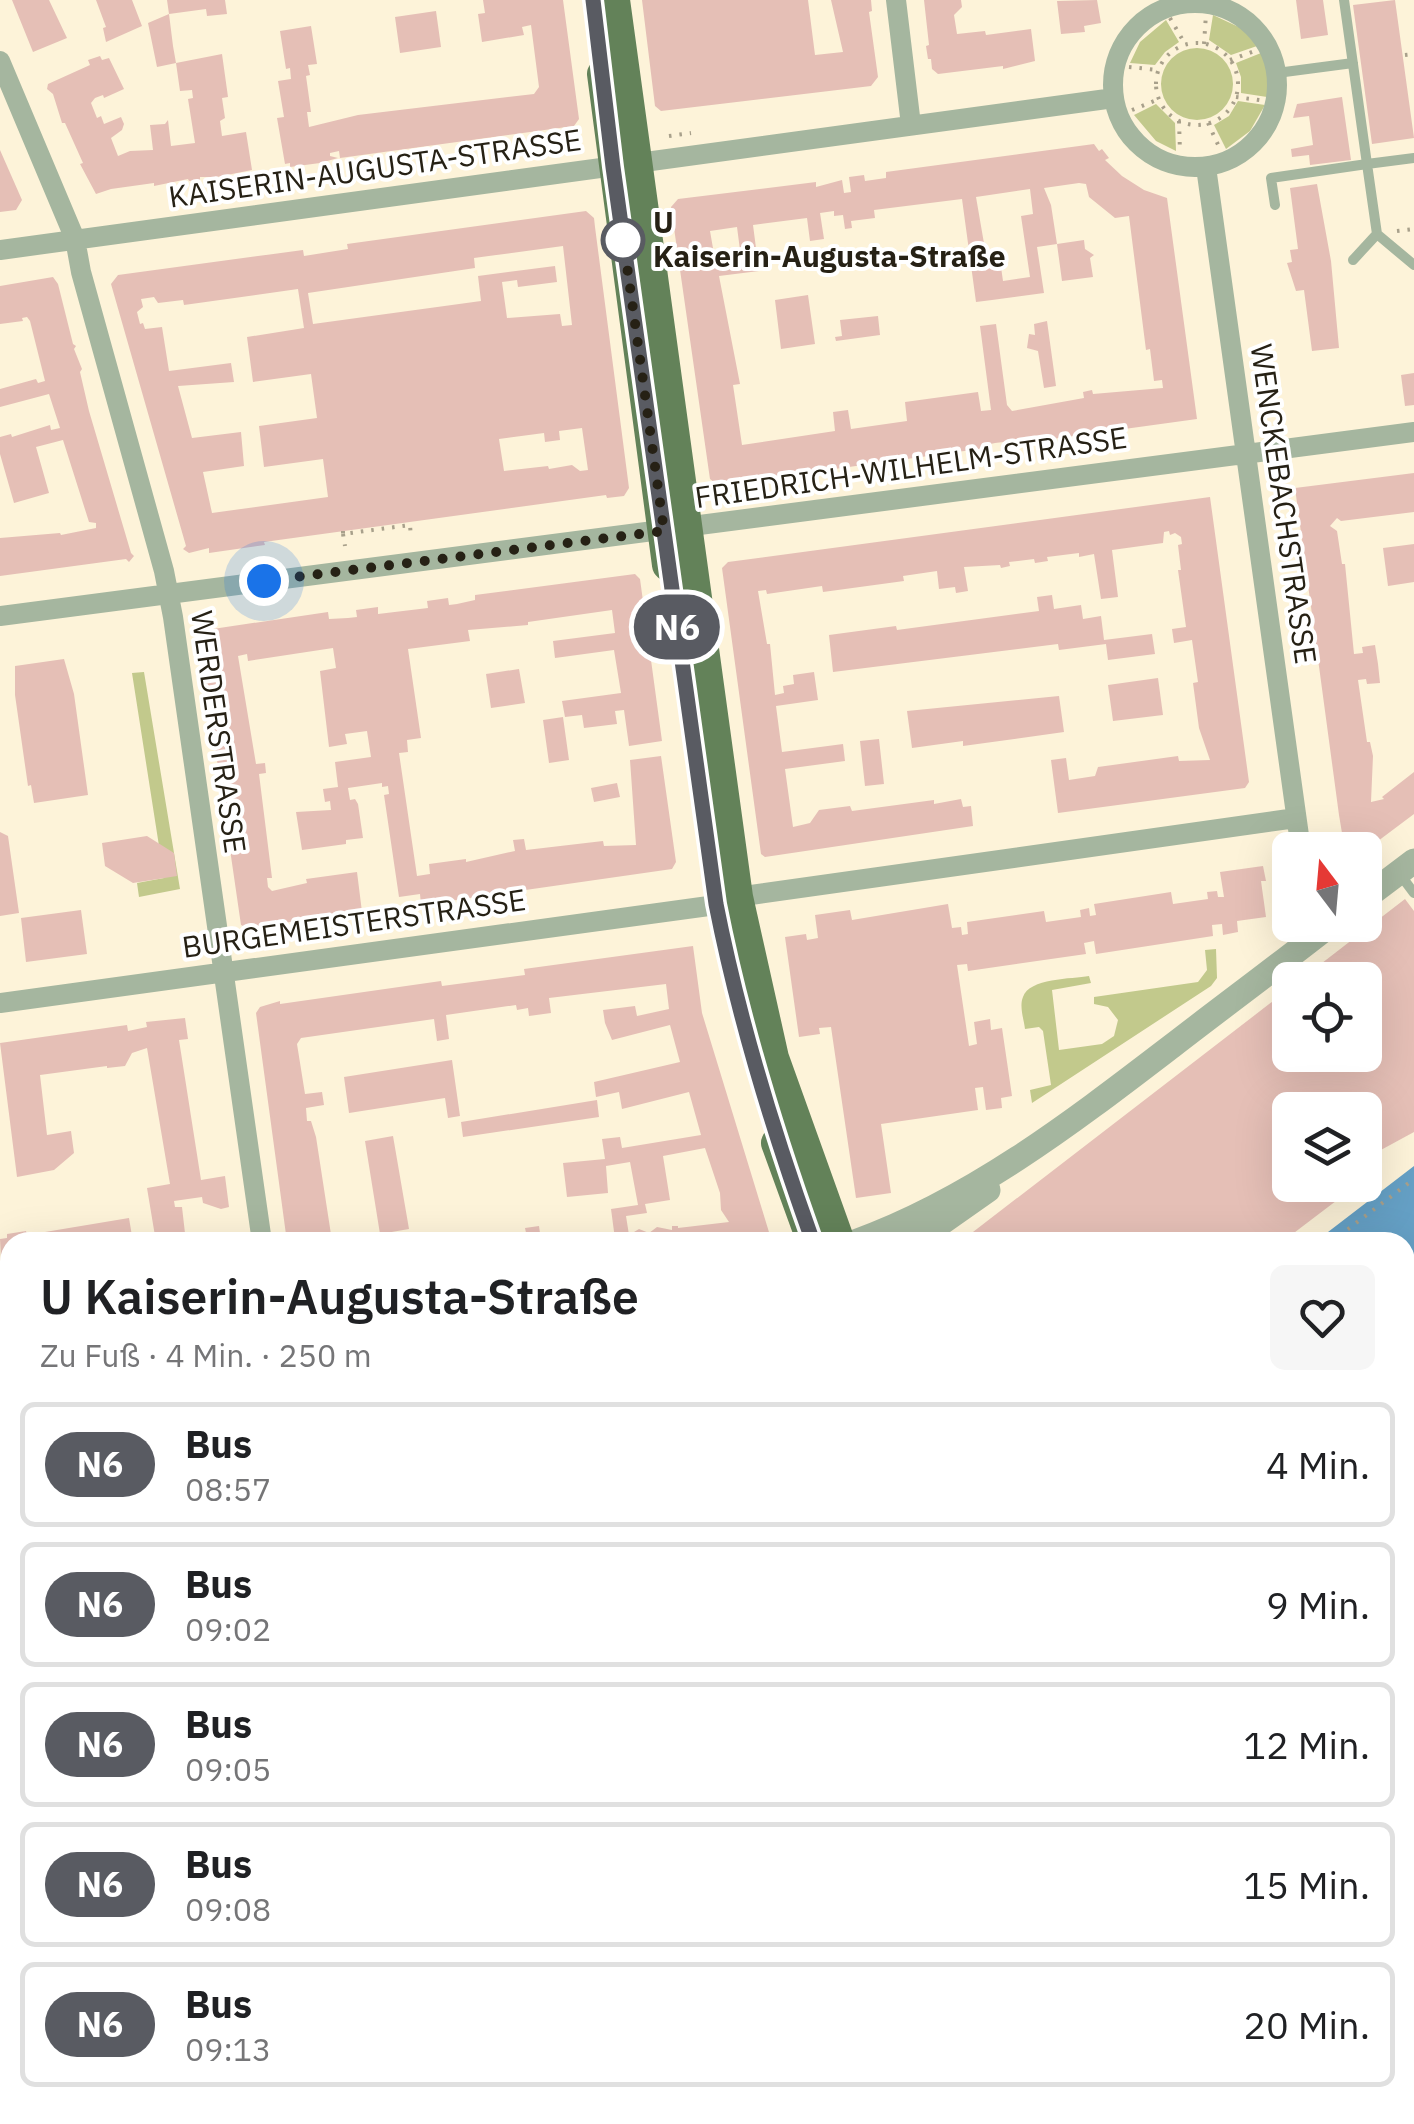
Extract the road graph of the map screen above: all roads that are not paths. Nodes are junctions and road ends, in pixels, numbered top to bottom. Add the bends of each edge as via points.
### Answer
1 (593, 0) edge
2 (614, 0) edge
3 (896, 0) edge
4 (1344, 0) edge
5 (1177, 7) edge
6 (0, 62) edge
7 (1353, 63) junction
8 (1277, 73) junction
9 (1123, 104) junction
10 (911, 125) junction
11 (1414, 158) edge
12 (624, 164) junction
13 (1368, 164) junction
14 (1206, 168) junction
15 (1274, 205) dead end
16 (1377, 234) junction
17 (75, 239) junction
18 (0, 250) edge
19 (1354, 260) dead end
20 (1414, 265) edge
21 (1414, 432) edge
22 (1246, 454) junction
23 (675, 530) junction
24 (168, 595) junction
25 (0, 616) edge
26 (1296, 818) junction
27 (1298, 832) edge
28 (1409, 875) edge
29 (1382, 889) edge
30 (727, 901) junction
31 (1304, 942) edge
32 (222, 972) junction
33 (0, 1003) edge
34 (1040, 1144) junction
35 (261, 1232) edge
36 (809, 1232) edge
37 (835, 1232) edge
38 (883, 1232) edge
39 (928, 1232) edge

1 - 12 main road
2 - 12 main road
3 - 10 street
4 - 7 lane
5 - 8 street via 1207,2 1238,14 1263,36
5 - 9 street via 1150,15 1128,37 1116,65
6 - 17 street, WERDERSTRASSE
7 - 8 lane
7 - 13 lane
8 - 14 street via 1276,103 1258,138
9 - 10 street, KAISERIN-AUGUSTA-STRASSE
9 - 14 street via 1128,131 1151,154
10 - 12 street, KAISERIN-AUGUSTA-STRASSE
11 - 13 lane
12 - 17 street, KAISERIN-AUGUSTA-STRASSE
12 - 23 main road
13 - 15 lane via 1271,178
13 - 16 lane
14 - 22 street, WENCKEBACHSTRASSE
16 - 19 lane
16 - 20 lane
17 - 18 street, KAISERIN-AUGUSTA-STRASSE
17 - 24 street, WERDERSTRASSE
21 - 22 street, FRIEDRICH-WILHELM-STRASSE
22 - 23 street, FRIEDRICH-WILHELM-STRASSE
22 - 26 street, WENCKEBACHSTRASSE
23 - 24 street, FRIEDRICH-WILHELM-STRASSE
23 - 30 main road
24 - 25 street, FRIEDRICH-WILHELM-STRASSE
24 - 32 street, WERDERSTRASSE
26 - 27 street, WENCKEBACHSTRASSE
26 - 30 street, BURGEMEISTERSTRASSE
28 - 29 street
30 - 32 street, BURGEMEISTERSTRASSE
30 - 36 main road via 732,984
30 - 37 main road via 773,1058
31 - 34 street
32 - 33 street, BURGEMEISTERSTRASSE
32 - 35 street, WERDERSTRASSE
34 - 38 street
34 - 39 street

